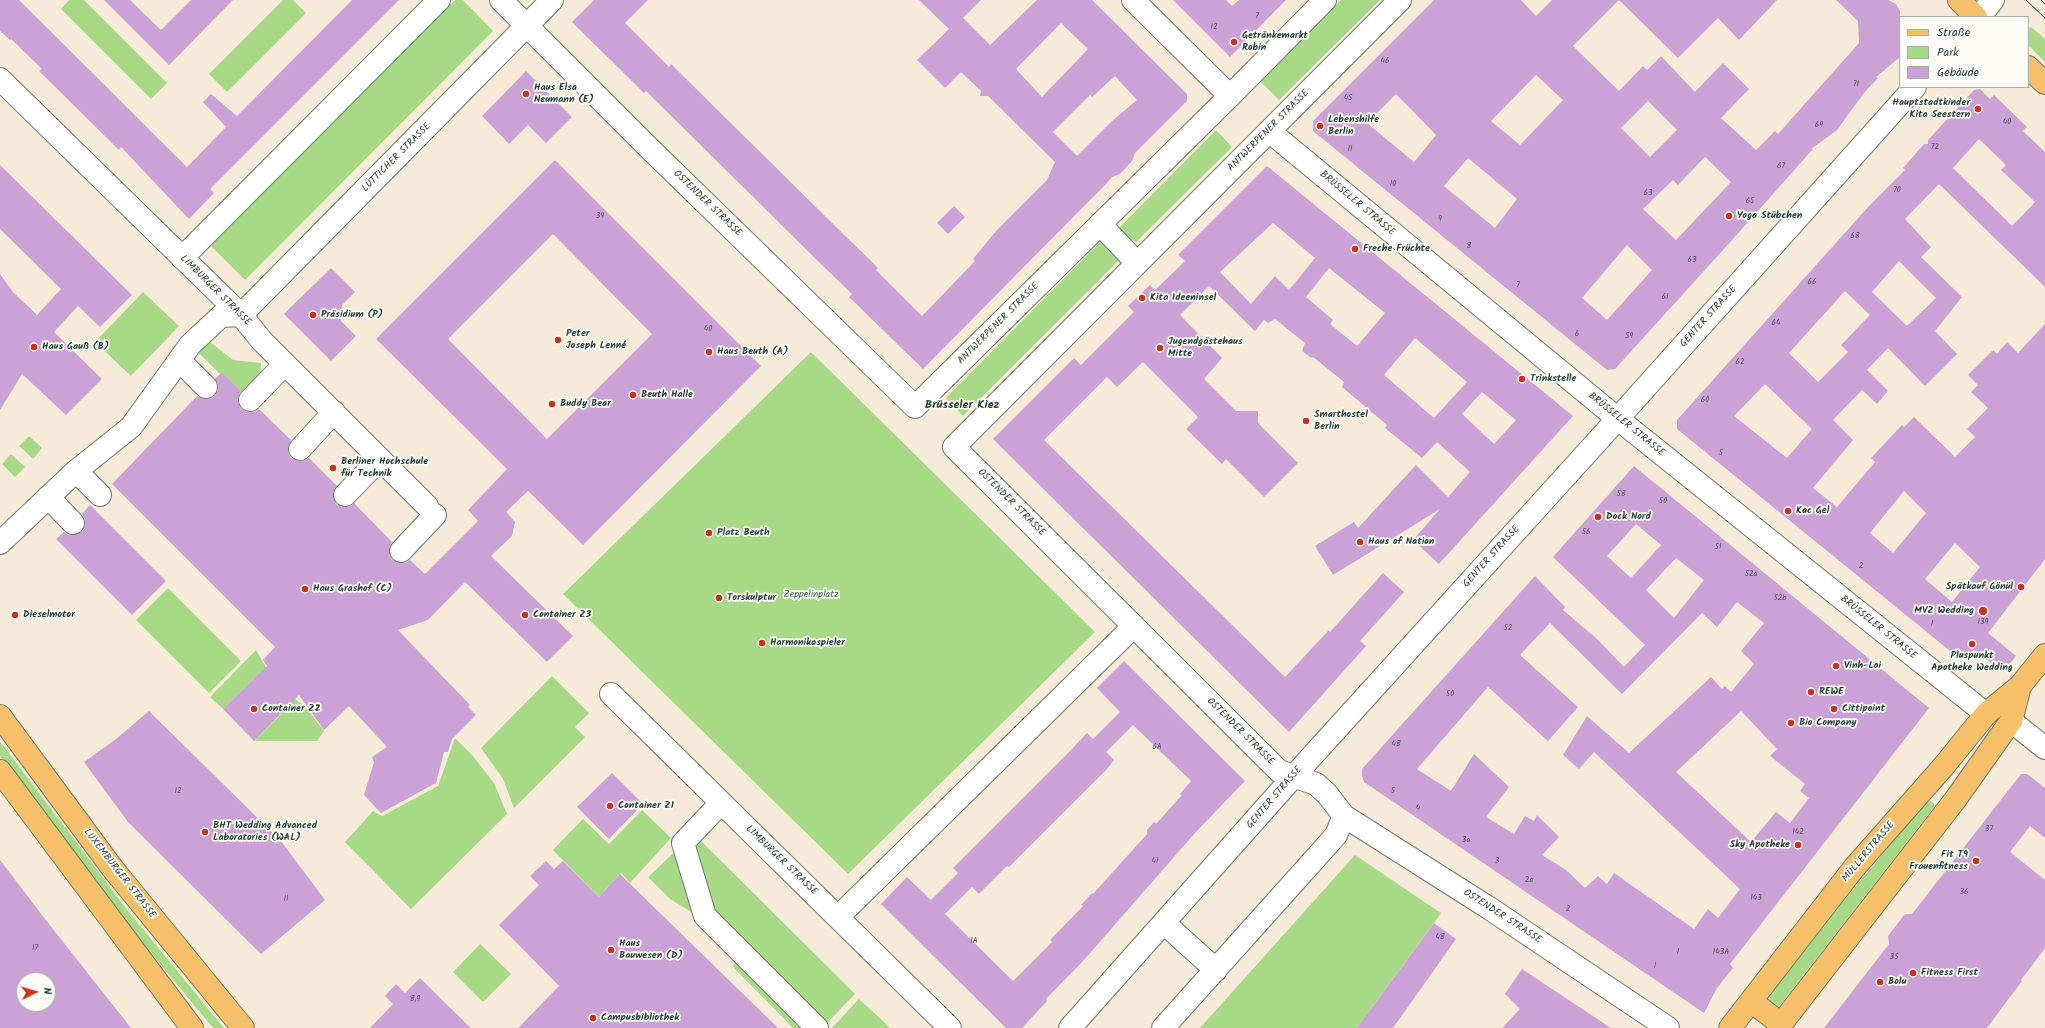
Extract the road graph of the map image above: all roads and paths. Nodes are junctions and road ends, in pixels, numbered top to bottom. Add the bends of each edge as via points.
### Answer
1 (439, 0) edge
2 (501, 0) edge
3 (552, 0) edge
4 (1133, 0) edge
5 (1325, 0) edge
6 (1400, 0) edge
7 (1959, 0) edge
8 (1993, 0) edge
9 (1977, 16) edge
10 (1979, 16) edge
11 (527, 26) junction
12 (2029, 68) edge
13 (0, 79) edge
14 (2045, 83) edge
15 (1914, 88) edge
16 (1230, 96) junction
17 (1269, 131) junction
18 (1100, 224) junction
19 (182, 258) junction
20 (1137, 263) junction
21 (241, 315) junction
22 (180, 361) junction
23 (286, 364) junction
24 (206, 387) dead end
25 (250, 400) dead end
26 (915, 407) joint
27 (334, 412) junction
28 (1618, 419) junction
29 (954, 447) joint
30 (300, 449) dead end
31 (380, 459) junction
32 (76, 471) junction
33 (100, 495) dead end
34 (346, 495) dead end
35 (48, 497) junction
36 (73, 522) dead end
37 (0, 543) edge
38 (405, 554) dead end
39 (1134, 626) junction
40 (2045, 655) edge
41 (2020, 686) junction
42 (611, 694) dead end
43 (1986, 714) junction
44 (0, 716) edge
45 (2010, 721) junction
46 (2045, 748) edge
47 (0, 771) edge
48 (1294, 776) junction
49 (721, 803) junction
50 (1344, 816) junction
51 (838, 917) junction
52 (1164, 922) junction
53 (1216, 970) junction
54 (1750, 1001) junction
55 (1779, 1026) edge
56 (946, 1027) edge
57 (192, 1028) edge
58 (243, 1028) edge
59 (817, 1028) edge
60 (1070, 1028) edge
61 (1163, 1028) edge
62 (1668, 1028) edge
63 (1730, 1028) edge

1 - 19 street
2 - 11 street, OSTENDER STRASSE
3 - 11 street, LÜTTICHER STRASSE
4 - 16 street
5 - 16 street, ANTWERPENER STRASSE
6 - 17 street, ANTWERPENER STRASSE
7 - 9 main road
8 - 10 street
11 - 21 street, LÜTTICHER STRASSE
11 - 26 street, OSTENDER STRASSE
12 - 14 main road
13 - 19 street, LIMBURGER STRASSE
15 - 28 street, GENTER STRASSE
16 - 18 street, ANTWERPENER STRASSE
17 - 20 street, ANTWERPENER STRASSE
17 - 28 street, BRÜSSELER STRASSE
18 - 20 street
18 - 26 street, ANTWERPENER STRASSE
19 - 21 street, LIMBURGER STRASSE
20 - 29 street, ANTWERPENER STRASSE
21 - 22 street via 221,316 190,345
21 - 23 street, LIMBURGER STRASSE
22 - 24 street
22 - 32 street via 131,427
23 - 25 street
23 - 27 street, LIMBURGER STRASSE
27 - 30 street
27 - 31 street, LIMBURGER STRASSE
28 - 43 street, BRÜSSELER STRASSE
28 - 48 street, GENTER STRASSE
29 - 39 street, OSTENDER STRASSE
31 - 34 street
31 - 38 street, LIMBURGER STRASSE via 435,515
32 - 33 street
32 - 35 street
35 - 36 street
35 - 37 street
39 - 48 street, OSTENDER STRASSE via 1279,771
39 - 51 street
40 - 41 main road, MÜLLERSTRASSE
41 - 43 main road, MÜLLERSTRASSE
41 - 45 main road, MÜLLERSTRASSE
42 - 49 street, LIMBURGER STRASSE
43 - 54 main road, MÜLLERSTRASSE via 1854,868
44 - 58 main road, LUXEMBURGER STRASSE via 113,869
45 - 46 street
45 - 55 main road, MÜLLERSTRASSE via 1945,814
47 - 57 main road
48 - 50 street, OSTENDER STRASSE via 1316,784
48 - 52 street, GENTER STRASSE
49 - 51 street, LIMBURGER STRASSE
49 - 59 street via 683,843 705,916
50 - 53 street via 1336,835
50 - 62 street, OSTENDER STRASSE via 1489,908
51 - 56 street, LIMBURGER STRASSE
52 - 53 street
52 - 60 street, GENTER STRASSE
53 - 61 street
54 - 55 main road
54 - 63 main road, MÜLLERSTRASSE

